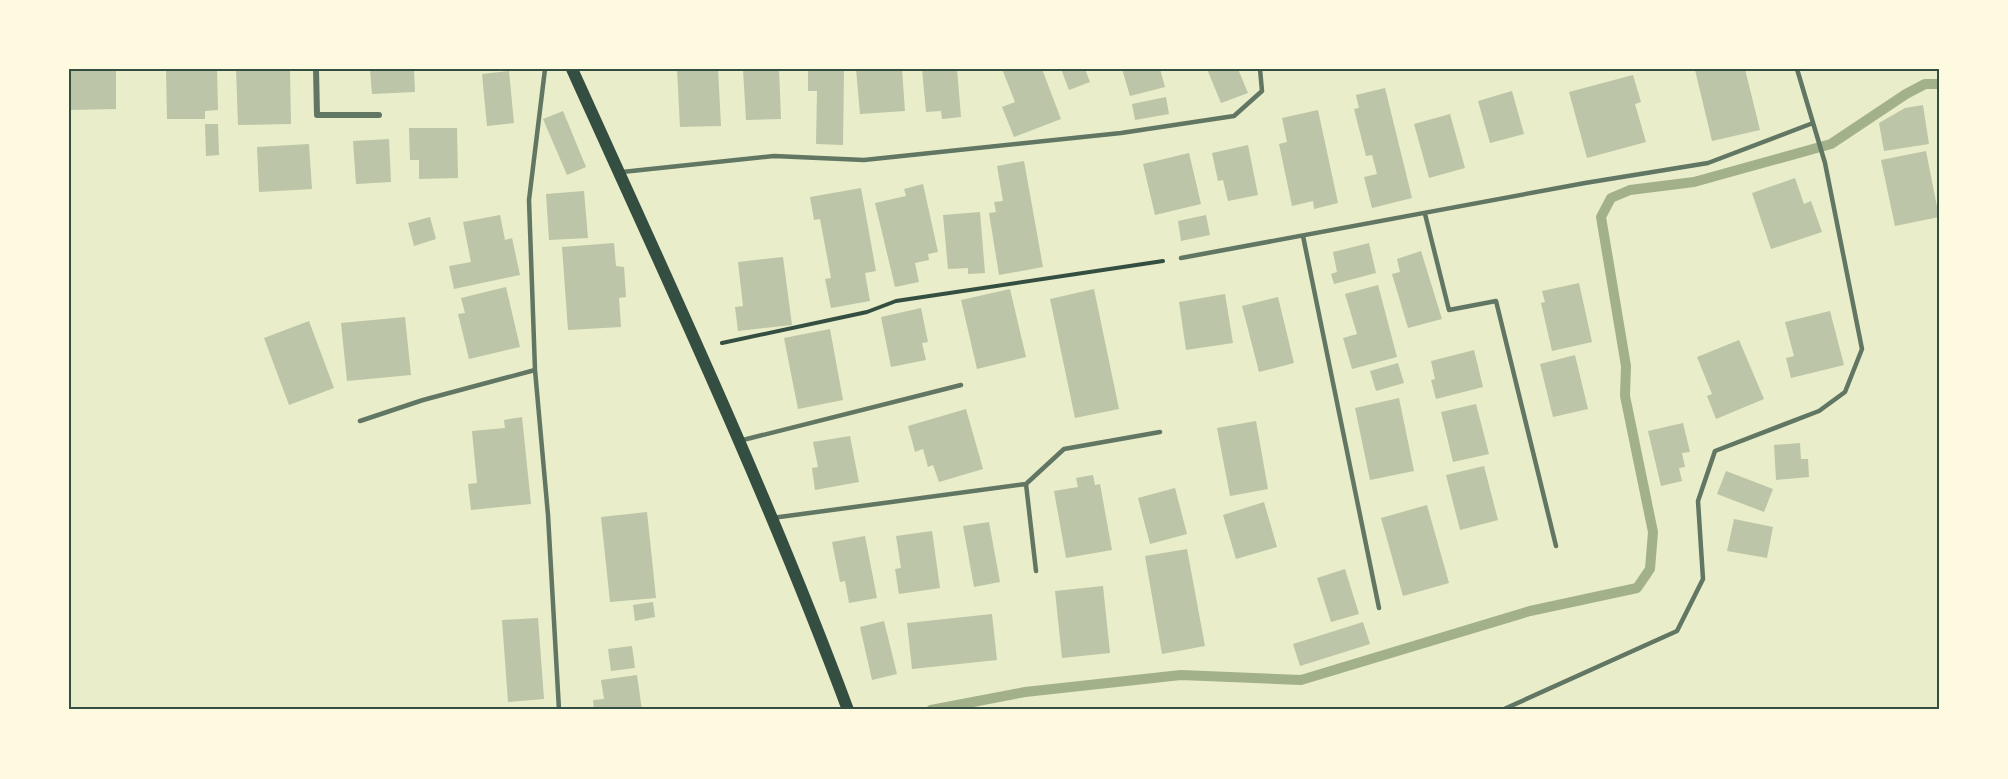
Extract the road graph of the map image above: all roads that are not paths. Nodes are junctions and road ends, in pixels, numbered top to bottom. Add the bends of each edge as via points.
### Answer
1 (316, 69) edge
2 (545, 69) edge
3 (572, 69) edge
4 (1260, 69) edge
5 (1797, 69) edge
6 (379, 115) dead end
7 (1814, 124) junction
8 (619, 173) junction
9 (1425, 214) junction
10 (1302, 236) junction
11 (1181, 258) road end
12 (536, 370) junction
13 (961, 386) dead end
14 (360, 421) dead end
15 (1160, 432) dead end
16 (738, 441) junction
17 (1026, 484) junction
18 (771, 518) junction
19 (1556, 546) dead end
20 (1036, 571) dead end
21 (1379, 608) dead end
22 (847, 709) edge
23 (558, 710) edge
24 (1502, 710) edge

1 - 6 street via 317,115
2 - 12 lane via 530,200
3 - 8 main road
4 - 8 lane via 1262,91 1234,116 1120,133 864,160 774,156
5 - 7 lane
7 - 9 lane via 1708,163
7 - 24 lane via 1862,350 1845,392 1819,411 1715,451 1698,501 1703,579 1677,631
8 - 16 main road
9 - 10 lane
9 - 19 lane via 1449,310 1496,301
10 - 11 lane
10 - 21 lane
12 - 14 lane
12 - 23 lane
13 - 16 lane
15 - 17 lane via 1065,449
16 - 18 main road
17 - 18 lane
17 - 20 lane
18 - 22 main road

